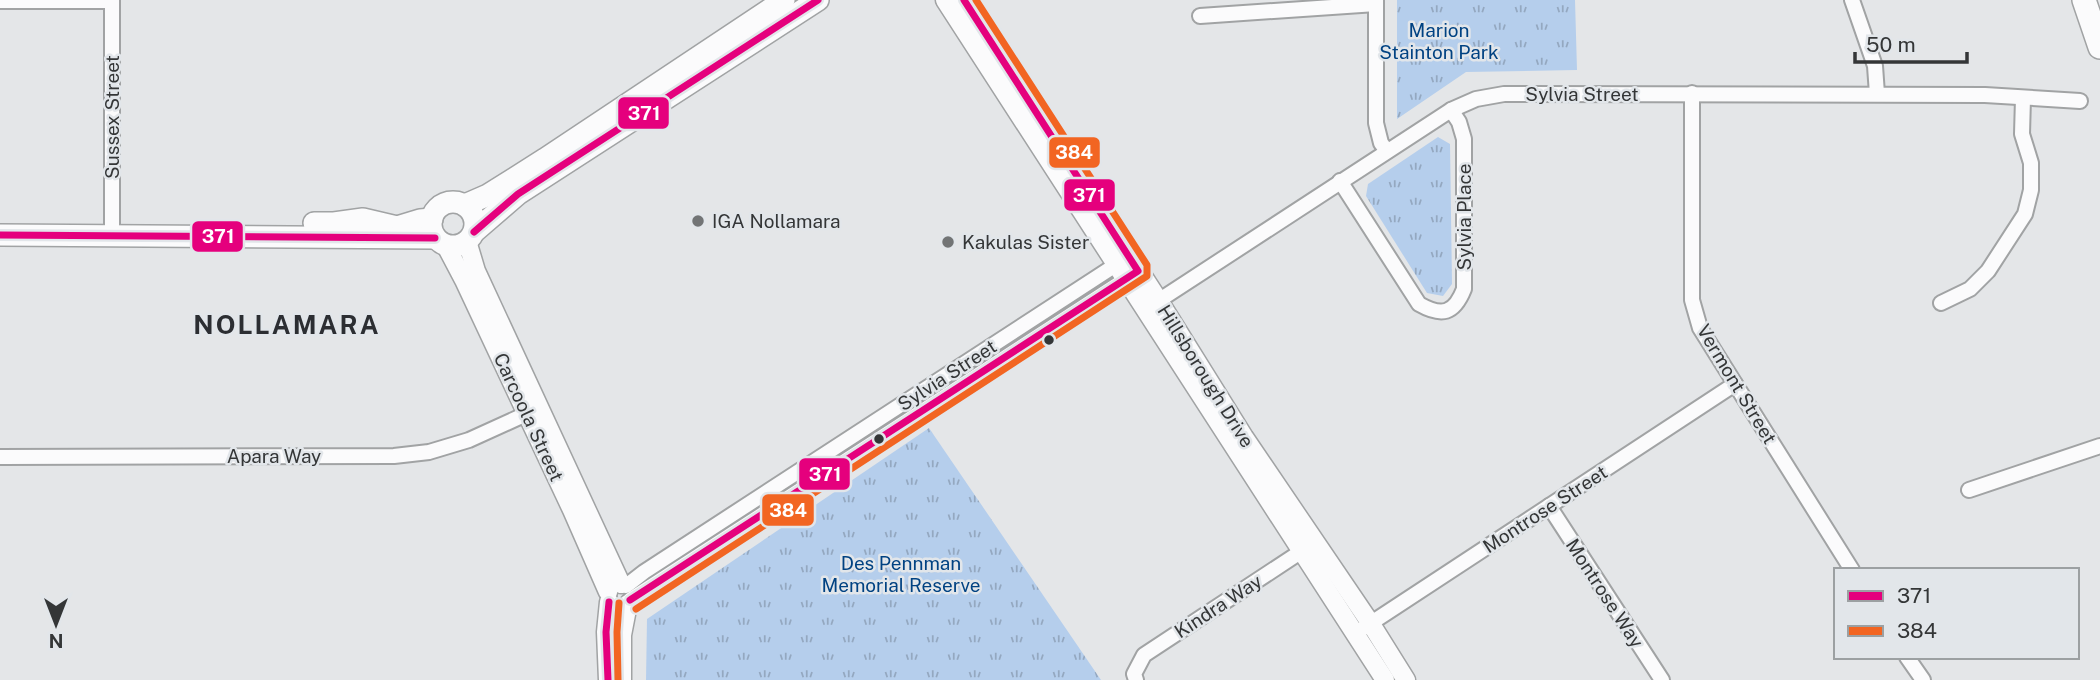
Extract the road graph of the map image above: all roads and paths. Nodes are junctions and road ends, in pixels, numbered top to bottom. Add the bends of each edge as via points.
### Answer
1 (112, 0) edge
2 (784, 0) edge
3 (818, 0) edge
4 (945, 0) edge
5 (964, 0) edge
6 (1852, 0) edge
7 (2084, 0) edge
8 (0, 1) edge
9 (1376, 2) edge
10 (1200, 16) dead end
11 (730, 47) junction
12 (2100, 47) edge
13 (1692, 93) junction
14 (1877, 94) junction
15 (2023, 98) junction
16 (2080, 101) dead end
17 (1451, 110) junction
18 (585, 142) junction
19 (1387, 151) junction
20 (1340, 181) junction
21 (465, 205) junction
22 (0, 220) edge
23 (112, 227) junction
24 (437, 234) junction
25 (0, 235) edge
26 (471, 237) junction
27 (1127, 268) junction
28 (479, 296) junction
29 (1941, 303) dead end
30 (1152, 305) junction
31 (1735, 384) junction
32 (533, 410) junction
33 (2100, 446) edge
34 (0, 457) edge
35 (1969, 490) dead end
36 (1549, 506) junction
37 (1308, 547) junction
38 (1851, 568) edge
39 (620, 595) junction
40 (1371, 624) junction
41 (1355, 634) junction
42 (1908, 659) edge
43 (608, 680) edge
44 (622, 680) edge
45 (1136, 680) edge
46 (1385, 680) edge
47 (1406, 680) edge
48 (1662, 680) edge
49 (1923, 680) edge

1 - 8 street
1 - 23 street, Sussex Street
2 - 11 main road
3 - 11 main road
4 - 27 street, Hillsborough Drive
5 - 27 street, Hillsborough Drive
6 - 14 street via 1875,66
7 - 12 highway
9 - 10 street
9 - 19 street via 1376,123
11 - 18 main road
13 - 14 street, Sylvia Street
13 - 17 street, Sylvia Street via 1504,94
13 - 31 street, Vermont Street via 1692,300 1700,328
14 - 15 street, Sylvia Street
15 - 16 street, Sylvia Street
15 - 29 street via 2022,134 2031,163 2025,214 1988,271 1970,289
17 - 19 street, Sylvia Street
17 - 20 street, Sylvia Place via 1464,139 1464,289 1447,312 1432,312 1419,304
18 - 21 main road
18 - 26 main road
19 - 20 street, Sylvia Street
20 - 30 street, Sylvia Street
21 - 24 main road via 447,203 437,209
21 - 26 main road via 473,214
22 - 23 main road
23 - 24 main road
23 - 25 main road
24 - 26 main road via 456,246
24 - 28 street, Carcoola Street
26 - 28 street, Carcoola Street
27 - 30 street, Hillsborough Drive
27 - 39 street, Sylvia Street
28 - 32 street, Carcoola Street
30 - 37 street, Hillsborough Drive via 1244,437
31 - 36 street, Montrose Street
31 - 38 street, Vermont Street
32 - 34 street, Apara Way via 469,440 394,456
32 - 39 street, Carcoola Street
33 - 35 street
36 - 40 street, Montrose Street
36 - 48 street, Montrose Way
37 - 40 street, Hillsborough Drive
37 - 41 street, Hillsborough Drive
37 - 45 street, Kindra Way via 1144,655 1134,674
39 - 43 street, Carcoola Street via 606,632
39 - 44 street
40 - 41 street, Montrose Street
40 - 47 street, Hillsborough Drive
41 - 46 street, Hillsborough Drive
42 - 49 street

